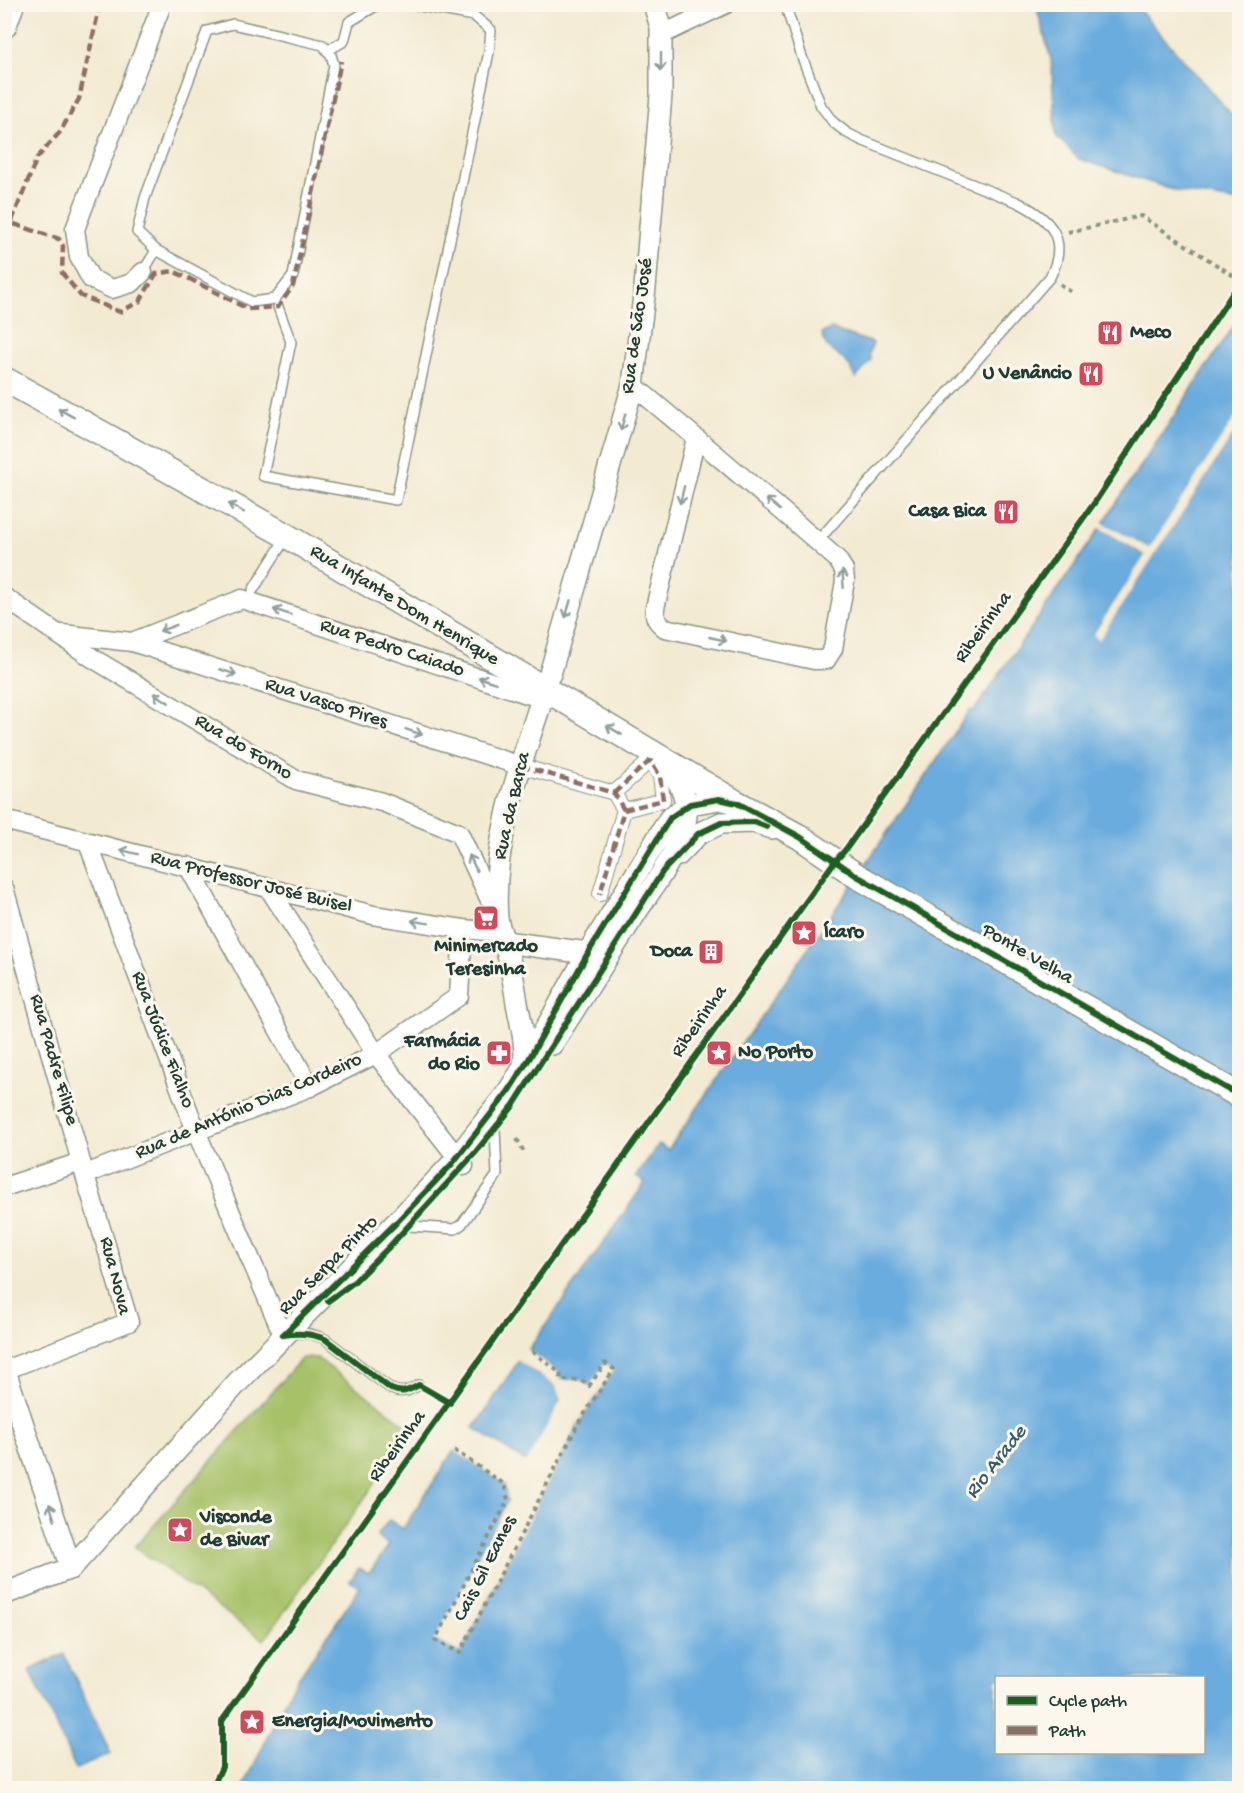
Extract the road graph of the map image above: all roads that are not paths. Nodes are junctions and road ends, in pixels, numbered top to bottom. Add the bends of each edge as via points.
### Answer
1 (12, 4) edge
2 (162, 4) edge
3 (379, 4) edge
4 (410, 4) edge
5 (654, 4) edge
6 (726, 4) edge
7 (785, 4) edge
8 (4, 26) edge
9 (661, 35) junction
10 (327, 51) junction
11 (156, 250) junction
12 (143, 272) joint
13 (278, 307) dead end
14 (4, 379) edge
15 (633, 385) junction
16 (696, 438) junction
17 (287, 536) junction
18 (817, 542) junction
19 (248, 594) junction
20 (4, 597) edge
21 (4, 609) edge
22 (35, 618) junction
23 (58, 634) junction
24 (132, 642) junction
25 (550, 674) dead end
26 (542, 699) joint
27 (649, 755) junction
28 (520, 766) junction
29 (614, 793) junction
30 (737, 803) junction
31 (685, 808) junction
32 (624, 810) junction
33 (4, 820) edge
34 (799, 840) junction
35 (88, 843) junction
36 (188, 866) junction
37 (663, 871) junction
38 (268, 887) junction
39 (4, 888) edge
40 (600, 894) dead end
41 (463, 929) junction
42 (500, 930) junction
43 (588, 953) junction
44 (589, 986) junction
45 (514, 988) junction
46 (575, 1008) junction
47 (550, 1021) junction
48 (376, 1054) junction
49 (524, 1066) junction
50 (310, 1087) junction
51 (1239, 1096) edge
52 (495, 1129) junction
53 (196, 1131) junction
54 (461, 1161) junction
55 (84, 1168) junction
56 (4, 1187) edge
57 (409, 1226) junction
58 (283, 1335) junction
59 (6, 1376) edge
60 (419, 1385) road end
61 (71, 1568) junction
62 (4, 1594) edge

1 - 8 main road
2 - 12 street via 75,229 79,257 92,279 112,289 132,283
3 - 10 lane via 350,22 344,41
4 - 13 lane via 474,16 491,30 396,501 263,476 291,342
5 - 9 street, Rua de São José
6 - 9 street
7 - 18 lane via 821,106 833,122 861,140 1036,211 1056,235 1058,249 1050,277
9 -> 15 street, Rua de São José via 660,115
10 - 11 lane via 323,45 310,41 232,24 207,31 136,232
10 - 11 lane via 334,65 293,276 275,298 252,302
11 - 12 lane
17 -> 14 main road, Rua Infante Dom Henrique
15 - 16 street
15 -> 25 street, Rua de São José
18 -> 16 street
16 -> 18 street via 655,608 658,623 664,628 826,660 833,649 845,581 837,559
17 - 19 lane
27 -> 17 main road, Rua Infante Dom Henrique
19 -> 24 street
26 -> 19 street, Rua Pedro Caiado
20 - 22 street, Rua do Forno
21 - 22 street
22 - 23 street, Rua do Forno
23 - 24 street, Rua Vasco Pires
42 -> 23 street, Rua do Forno via 459,833 382,802 296,780
24 -> 28 street, Rua Vasco Pires
26 - 28 street, Rua da Barca
27 - 29 street
27 - 30 main road, Rua Infante Dom Henrique
27 - 31 street via 668,767 677,780
27 - 32 street via 660,776 663,800
28 - 29 street
28 - 42 street, Rua da Barca via 498,872
29 - 32 street
30 - 31 street via 719,799
30 - 34 main road, Rua Infante Dom Henrique
31 - 37 street via 682,834
31 - 43 street, Rua Serpa Pinto via 670,818
32 - 40 street
33 - 35 street, Rua Professor José Buisel
34 - 37 street via 754,822 721,823 698,834
34 - 51 main road, Ponte Velha, bridge
36 -> 35 street, Rua Professor José Buisel
35 - 53 street, Rua Júdice Fialho
36 - 38 street, Rua Professor José Buisel
36 - 50 street
37 - 44 street, Rua Serpa Pinto
41 -> 38 street, Rua Professor José Buisel via 373,915
38 - 48 street
39 - 55 street, Rua Padre Filipe
41 - 42 street, Rua Professor José Buisel
41 - 48 street, Rua de António Dias Cordeiro via 459,996
42 - 43 street
42 - 45 street, Rua da Barca
43 - 44 street via 594,968
43 - 47 street, Rua Serpa Pinto
44 - 46 street, Rua Serpa Pinto
45 - 47 street via 528,1018
45 - 49 street via 526,1052
46 - 47 street via 559,1020
46 - 52 street, Rua Serpa Pinto
47 - 49 street, Rua Serpa Pinto
48 - 50 street, Rua de António Dias Cordeiro
48 - 54 street
49 - 54 street, Rua Serpa Pinto
50 - 53 street, Rua de António Dias Cordeiro
52 - 54 street, Rua Serpa Pinto
52 - 57 lane via 497,1175 462,1224 455,1229
53 - 55 street, Rua de António Dias Cordeiro
53 - 58 street, Rua Júdice Fialho
54 - 57 street, Rua Serpa Pinto
54 - 58 street, Rua Serpa Pinto
55 - 56 street, Rua de António Dias Cordeiro
55 - 59 street, Rua Nova via 129,1322
57 - 58 street, Rua Serpa Pinto via 354,1282
58 - 60 lane via 301,1332 325,1339 399,1392
58 - 61 street, Rua Serpa Pinto
61 -> 59 street
61 - 62 street, Rua Serpa Pinto

